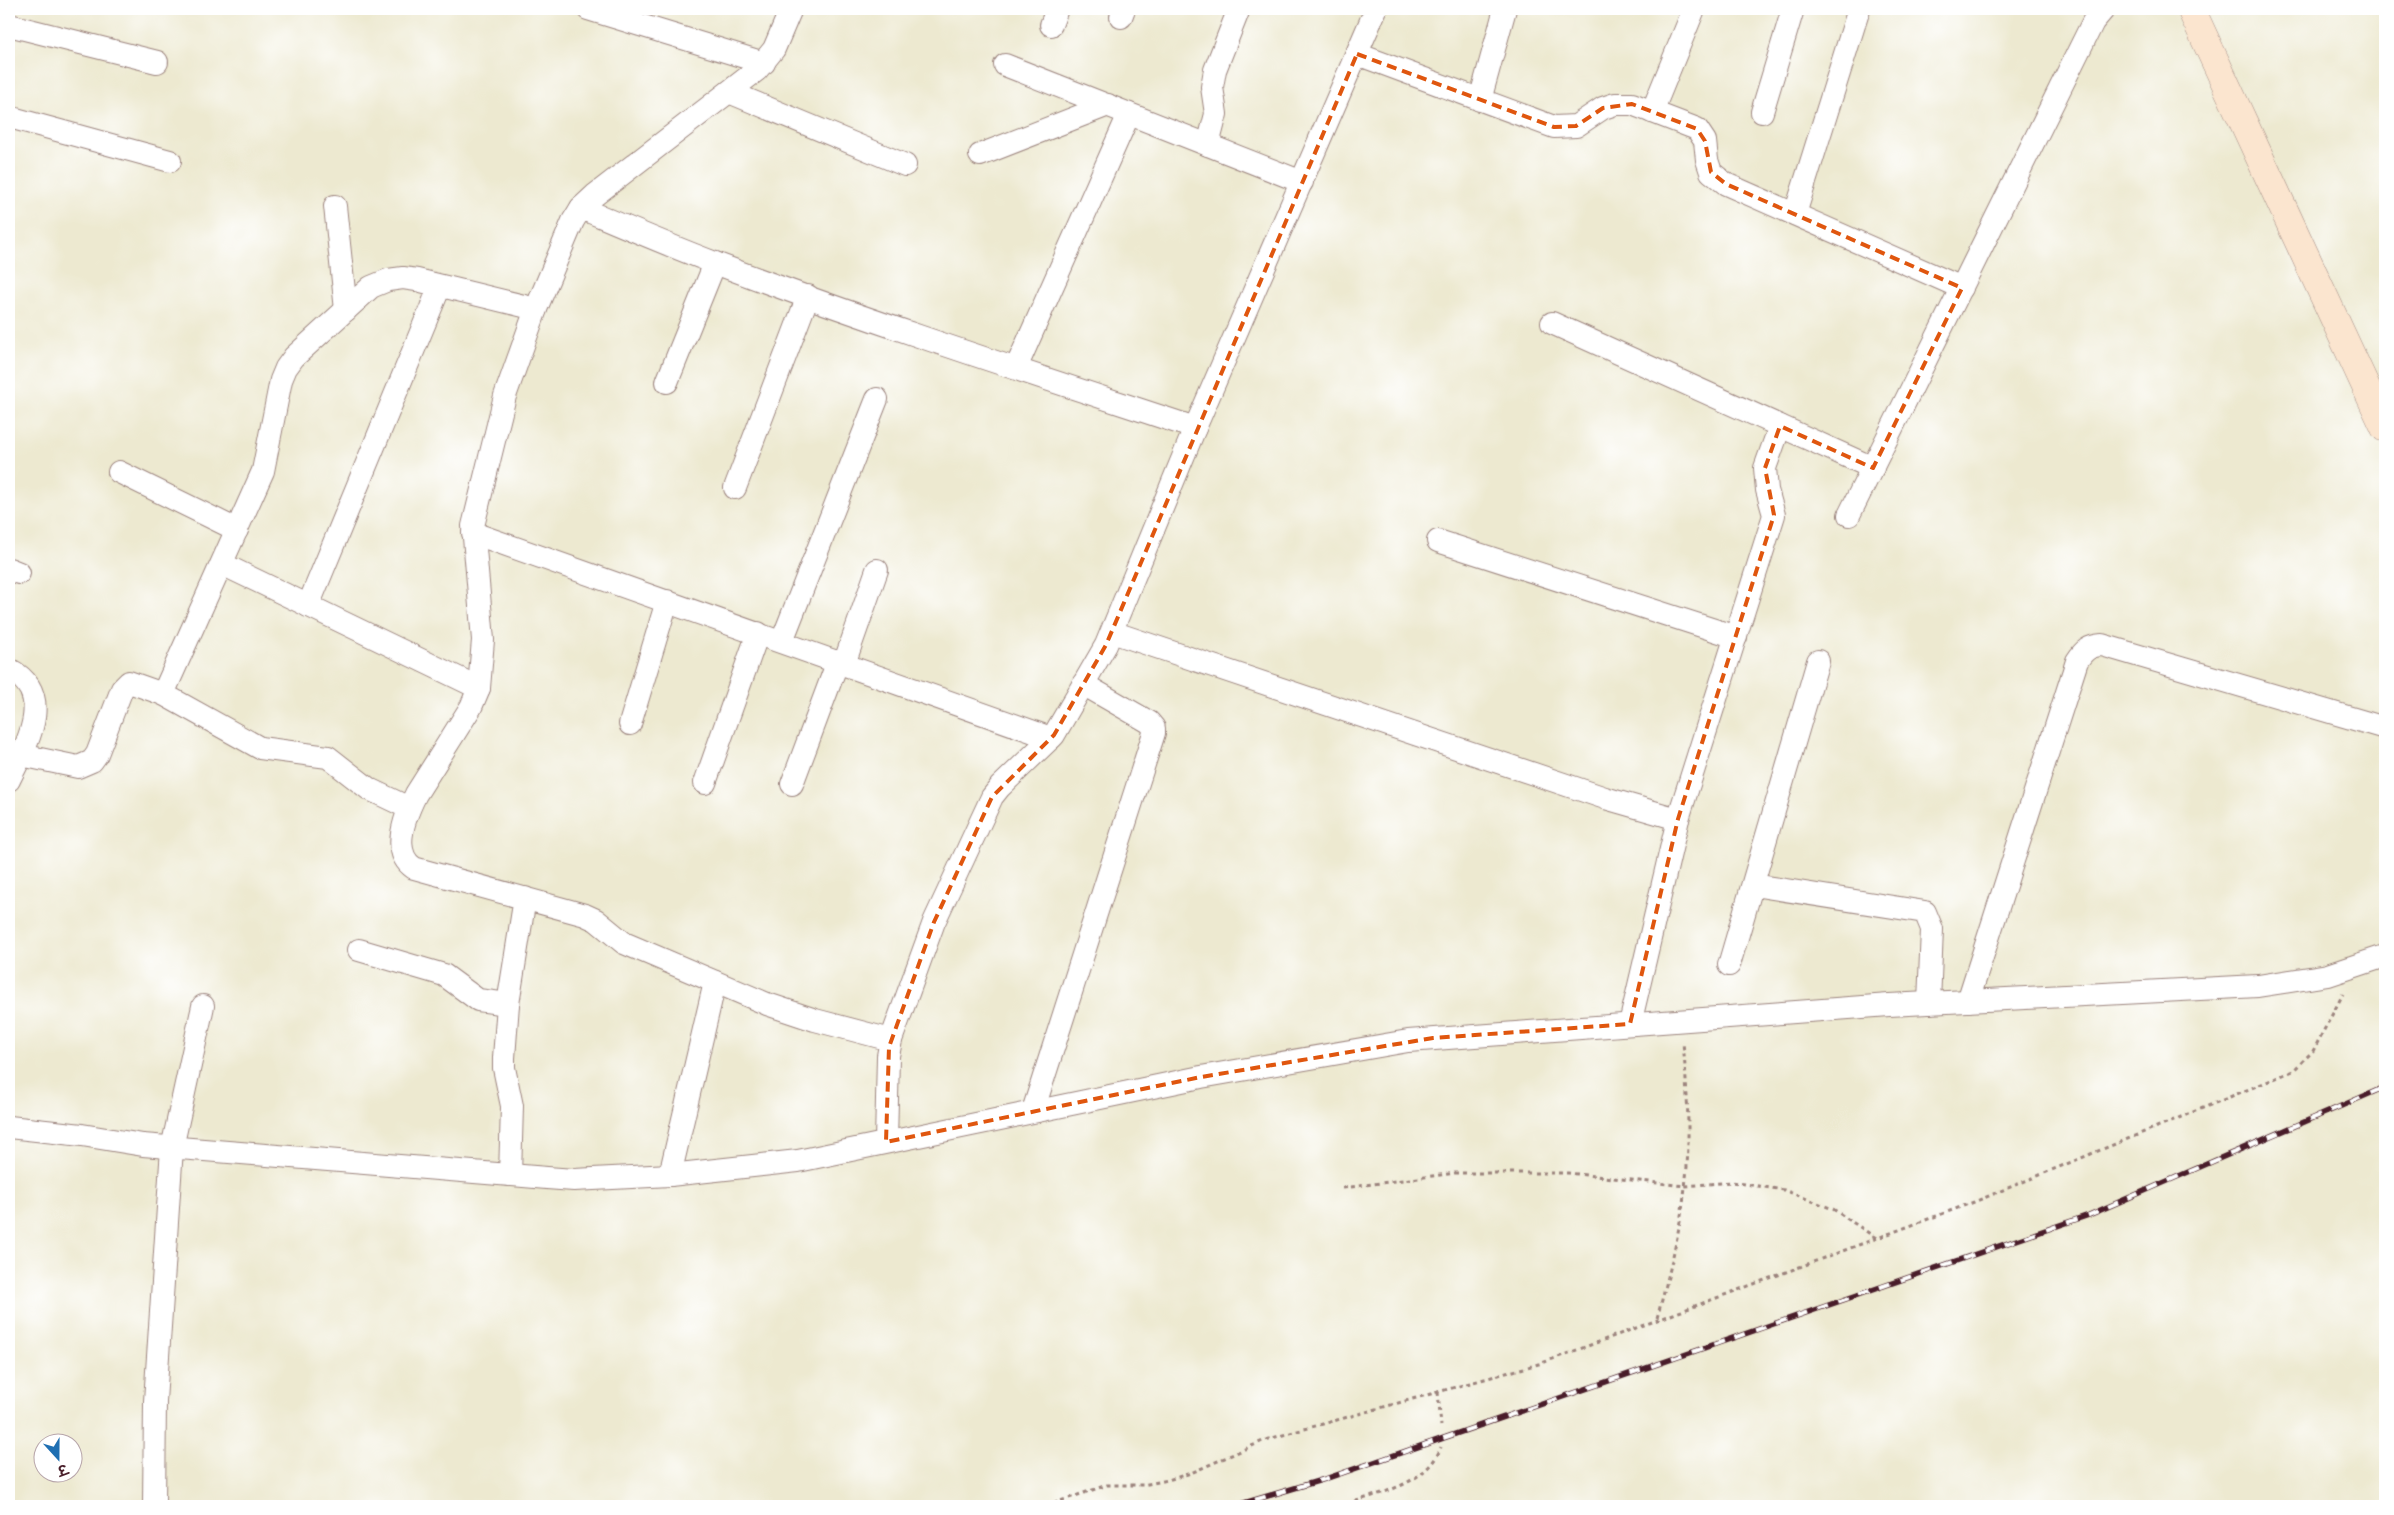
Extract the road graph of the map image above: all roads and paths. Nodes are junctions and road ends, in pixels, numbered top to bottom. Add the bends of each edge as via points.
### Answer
1 (588, 9) edge
2 (791, 9) edge
3 (1239, 9) edge
4 (1376, 9) edge
5 (1504, 9) edge
6 (1694, 9) edge
7 (1794, 9) edge
8 (1860, 9) edge
9 (2104, 9) edge
10 (2191, 9) edge
11 (9, 25) edge
12 (1357, 54) junction
13 (157, 62) dead end
14 (764, 62) junction
15 (1004, 65) dead end
16 (729, 92) junction
17 (1480, 100) junction
18 (1108, 105) junction
19 (1652, 112) junction
20 (1762, 112) dead end
21 (1129, 114) junction
22 (9, 117) edge
23 (1208, 145) junction
24 (980, 155) dead end
25 (170, 161) dead end
26 (905, 165) dead end
27 (1302, 182) junction
28 (335, 206) dead end
29 (581, 208) junction
30 (1795, 214) junction
31 (715, 263) junction
32 (440, 286) junction
33 (1962, 288) junction
34 (808, 296) junction
35 (536, 308) junction
36 (346, 310) junction
37 (1552, 323) dead end
38 (1016, 368) junction
39 (667, 382) dead end
40 (877, 399) dead end
41 (1780, 426) junction
42 (1195, 428) junction
43 (2385, 428) edge
44 (1873, 468) junction
45 (119, 472) dead end
46 (735, 488) dead end
47 (1849, 515) dead end
48 (237, 530) junction
49 (473, 533) junction
50 (1438, 541) dead end
51 (222, 564) junction
52 (877, 570) dead end
53 (667, 601) junction
54 (308, 606) junction
55 (1112, 632) junction
56 (758, 633) junction
57 (1736, 637) junction
58 (782, 641) junction
59 (1818, 661) dead end
60 (841, 663) junction
61 (9, 669) edge
62 (1083, 684) junction
63 (479, 688) junction
64 (163, 694) junction
65 (630, 724) dead end
66 (2385, 728) edge
67 (1050, 738) junction
68 (21, 755) junction
69 (9, 780) edge
70 (705, 783) dead end
71 (792, 784) dead end
72 (409, 808) junction
73 (1678, 819) junction
74 (1752, 885) junction
75 (525, 898) junction
76 (359, 950) dead end
77 (2385, 956) edge
78 (1729, 965) dead end
79 (2357, 966) junction
80 (715, 982) junction
81 (1968, 1001) junction
82 (1929, 1003) junction
83 (508, 1004) junction
84 (203, 1006) dead end
85 (1681, 1021) junction
86 (1630, 1024) junction
87 (891, 1040) junction
88 (1033, 1111) junction
89 (9, 1127) edge
90 (886, 1142) junction
91 (172, 1148) junction
92 (510, 1175) junction
93 (670, 1175) junction
94 (1685, 1186) junction
95 (1343, 1188) dead end
96 (1876, 1238) junction
97 (1657, 1318) junction
98 (1438, 1392) junction
99 (1441, 1426) dead end
100 (1442, 1447) dead end
101 (154, 1506) edge
102 (1046, 1506) edge
103 (1340, 1506) edge

1 - 14 street
2 - 14 street via 774,49
3 - 23 street via 1215,70 1212,87 1216,114
4 - 12 street
5 - 17 street
6 - 19 street
7 - 20 street
8 - 30 street
9 - 33 street via 2093,22
10 - 43 main road
11 - 13 street
12 - 17 street
12 - 27 street
14 - 16 street
15 - 18 street
16 - 26 street
16 - 29 street
17 - 19 street via 1554,127 1576,126 1603,108 1616,104 1632,104
18 - 21 street
18 - 24 street
19 - 30 street via 1697,129 1705,141 1706,160 1711,172 1726,184
21 - 23 street
21 - 38 street
22 - 25 street
23 - 27 street
27 - 42 street
28 - 36 street
29 - 31 street
29 - 35 street
30 - 33 street
31 - 34 street
31 - 39 street
32 - 35 street
32 - 36 street via 403,278 388,280 371,287
32 - 54 street
33 - 44 street
34 - 38 street
34 - 46 street
35 - 49 street via 502,405
36 - 48 street via 286,368 263,471
37 - 41 street
38 - 42 street
40 - 58 street
41 - 44 street
41 - 57 street via 1766,468 1767,490 1774,515
42 - 55 street
44 - 47 street
45 - 48 street
48 - 51 street
49 - 53 street
49 - 63 street via 483,640
50 - 57 street
51 - 54 street
51 - 64 street
52 - 60 street
53 - 56 street
53 - 65 street
54 - 63 street
55 - 62 street
55 - 73 street via 1605,798
56 - 58 street
56 - 70 street
57 - 73 street
58 - 60 street
59 - 74 street
60 - 67 street
60 - 71 street
61 - 68 street via 26,684 36,716
62 - 67 street
62 - 88 street via 1149,722 1154,733
63 - 72 street via 471,707
64 - 68 street via 134,682 125,685 97,754 86,765 78,767
64 - 72 street via 260,748 328,757 369,789
66 - 81 street via 2102,645 2087,649 2077,662
67 - 87 street via 1000,787 985,811 934,922
68 - 69 street
72 - 75 street via 401,842 408,864
73 - 86 street
74 - 78 street
74 - 82 street via 1925,912 1932,929
75 - 80 street via 585,915 624,943
75 - 83 street
76 - 83 street via 444,975 478,1000
77 - 79 street
79 - 81 street via 2328,975 2258,986
79 - 96 path via 2313,1052 2293,1071 1974,1202
80 - 87 street via 790,1012
80 - 93 street
81 - 82 street
82 - 85 street
83 - 92 street via 504,1068 512,1106
84 - 91 street
85 - 86 street
85 - 94 path via 1688,1104
86 - 88 street via 1408,1041 1201,1077
87 - 90 street
88 - 90 street
89 - 91 street
90 - 93 street via 798,1161
91 - 92 street
91 - 101 street via 155,1401
92 - 93 street via 574,1180
94 - 95 path via 1558,1173 1455,1173
94 - 96 path via 1732,1182 1784,1190 1833,1209
94 - 97 path via 1675,1253
96 - 97 path
97 - 98 path via 1542,1363
98 - 99 path
98 - 102 path via 1265,1440 1168,1480 1143,1485 1107,1485
100 - 103 path via 1438,1457 1410,1482

